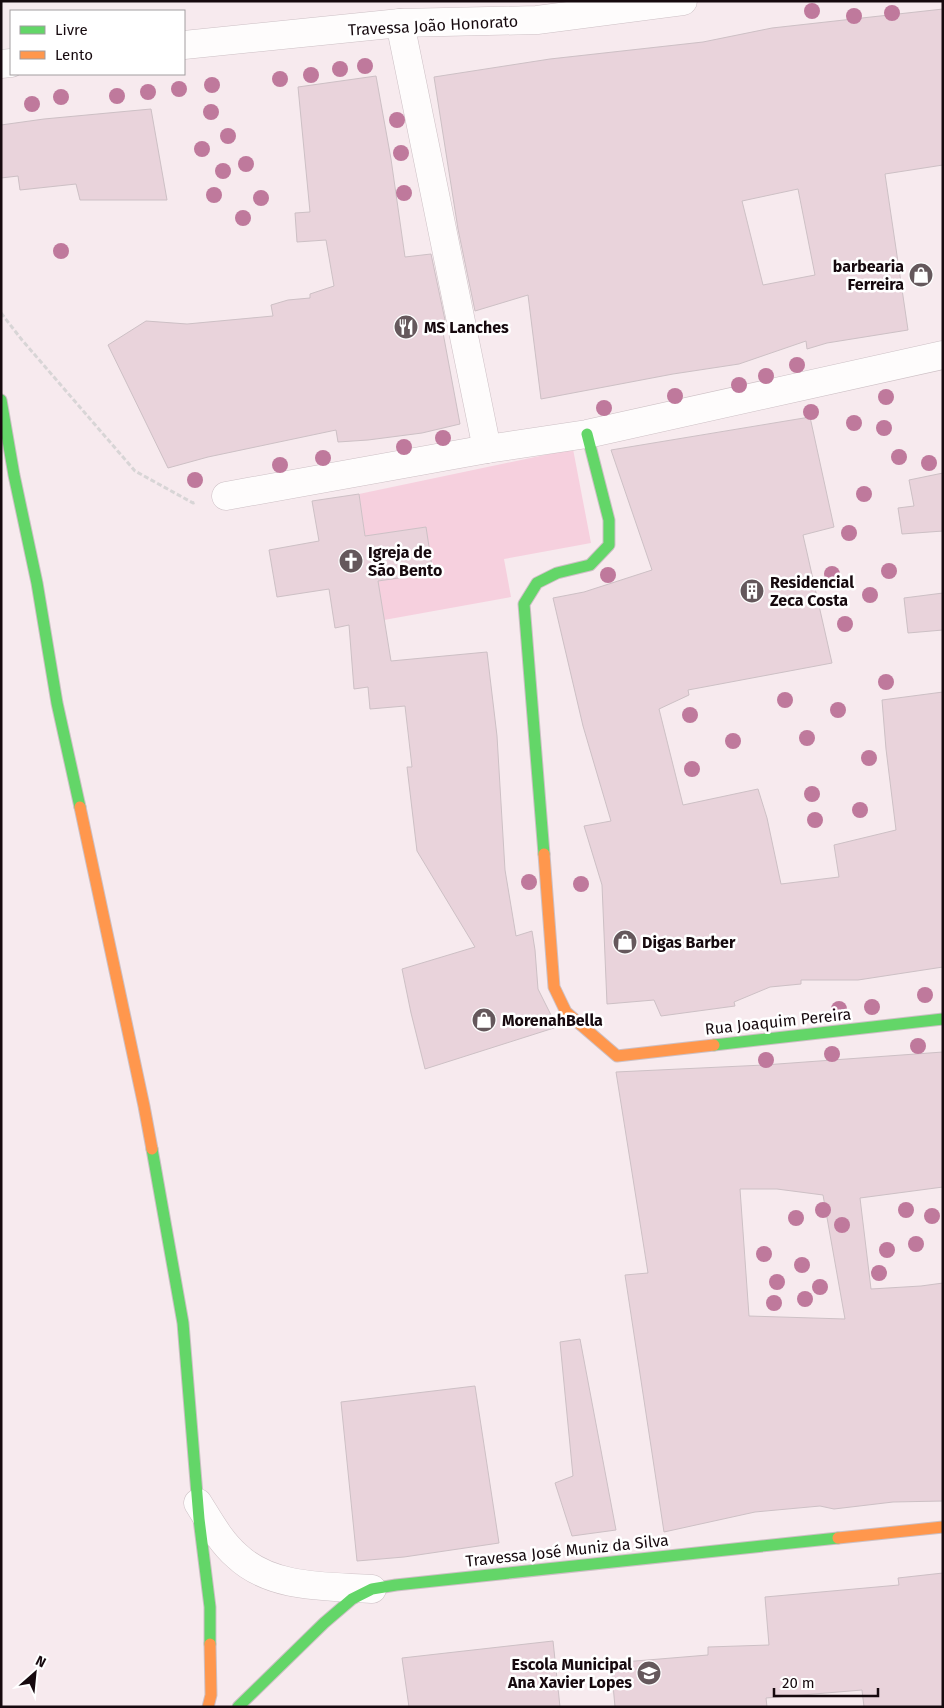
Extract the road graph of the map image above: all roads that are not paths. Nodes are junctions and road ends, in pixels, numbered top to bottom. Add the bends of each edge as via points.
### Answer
1 (682, 1) edge
2 (535, 11) edge
3 (400, 23) junction
4 (185, 45) edge
5 (943, 354) edge
6 (1, 400) edge
7 (587, 434) junction
8 (487, 449) junction
9 (226, 496) road end
10 (943, 1019) edge
11 (198, 1503) junction
12 (943, 1527) edge
13 (372, 1589) junction
14 (208, 1707) edge
15 (238, 1707) edge

1 - 2 street, Travessa João Honorato
2 - 3 street, Travessa João Honorato
3 - 4 street, Travessa João Honorato
3 - 8 street
5 - 7 street
6 - 11 street via 57,703 148,1125 183,1323
7 - 8 street
7 - 10 street, Rua Joaquim Pereira via 609,520 609,545 590,565 557,573 537,583 524,604 554,987 566,1012 617,1056
8 - 9 street
11 - 13 street via 220,1538 256,1570 287,1582
11 - 14 street via 210,1607 211,1695
12 - 13 street, Travessa José Muniz da Silva
13 - 15 street, Travessa José Muniz da Silva via 352,1599 324,1622

